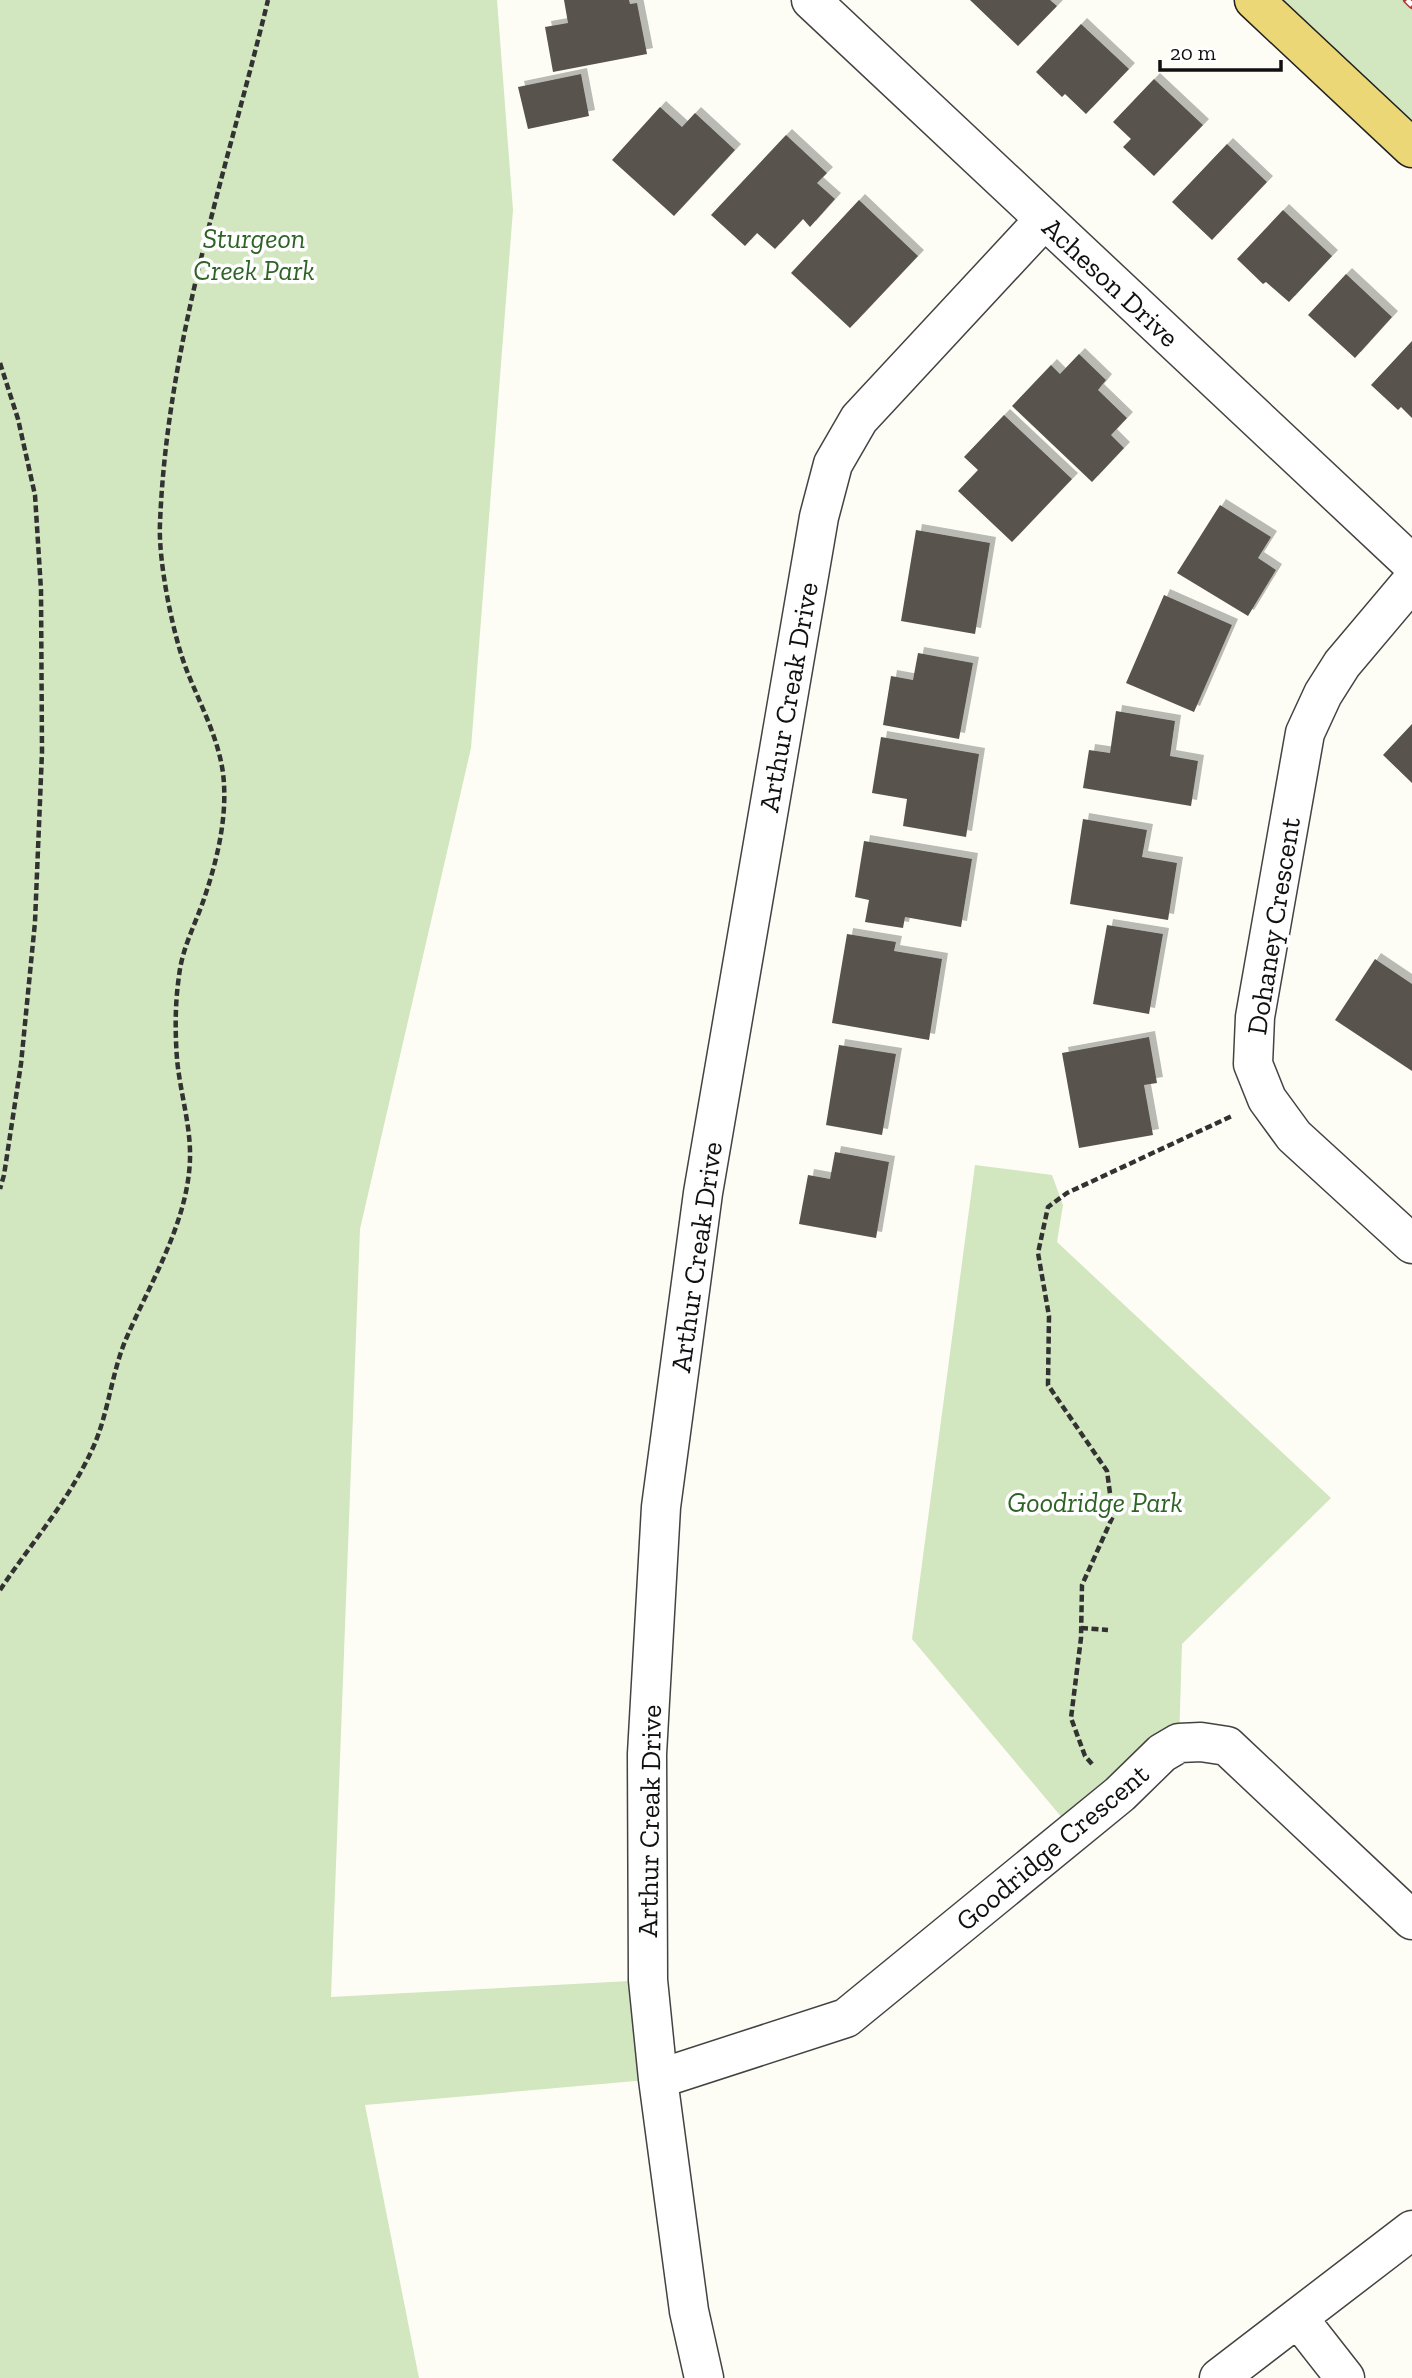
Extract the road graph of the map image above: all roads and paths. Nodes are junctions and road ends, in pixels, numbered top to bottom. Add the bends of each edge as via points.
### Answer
1 (268, 0) edge
2 (811, 0) edge
3 (1254, 0) edge
4 (1412, 148) edge
5 (1044, 220) junction
6 (0, 363) edge
7 (1412, 564) edge
8 (1412, 581) edge
9 (1267, 1099) junction
10 (0, 1189) edge
11 (1412, 1244) edge
12 (0, 1590) edge
13 (1081, 1628) junction
14 (1108, 1630) dead end
15 (1120, 1794) junction
16 (1412, 1920) edge
17 (658, 2079) junction
18 (1412, 2230) edge
19 (1298, 2318) junction
20 (704, 2378) edge
21 (1219, 2378) edge
22 (1345, 2378) edge

1 - 12 path via 202,247 167,443 159,528 180,653 223,773 224,817 214,864 179,971 177,1058 190,1155 186,1197 124,1345 94,1443 75,1481
2 - 5 street, Acheson Drive
3 - 4 main road
5 - 7 street, Acheson Drive
5 - 17 street, Arthur Creak Drive via 859,419 833,464 818,517 703,1193 661,1507 647,1754 648,1980
6 - 10 path via 35,495 42,752 34,934 21,1064
8 - 9 street, Dohaney Crescent via 1342,664 1305,733 1255,1017 1253,1064
9 - 11 street, Dohaney Crescent via 1294,1136
9 - 13 path via 1067,1193 1048,1207 1038,1253 1049,1316 1048,1385 1107,1471 1113,1516 1082,1585
13 - 14 path
13 - 15 path via 1071,1718 1085,1756
15 - 16 street, Goodridge Crescent via 1162,1753 1179,1743 1227,1746
15 - 17 street, Goodridge Crescent via 846,2018
17 - 20 street, Arthur Creak Drive via 689,2311
18 - 19 street
19 - 21 street
19 - 22 street

